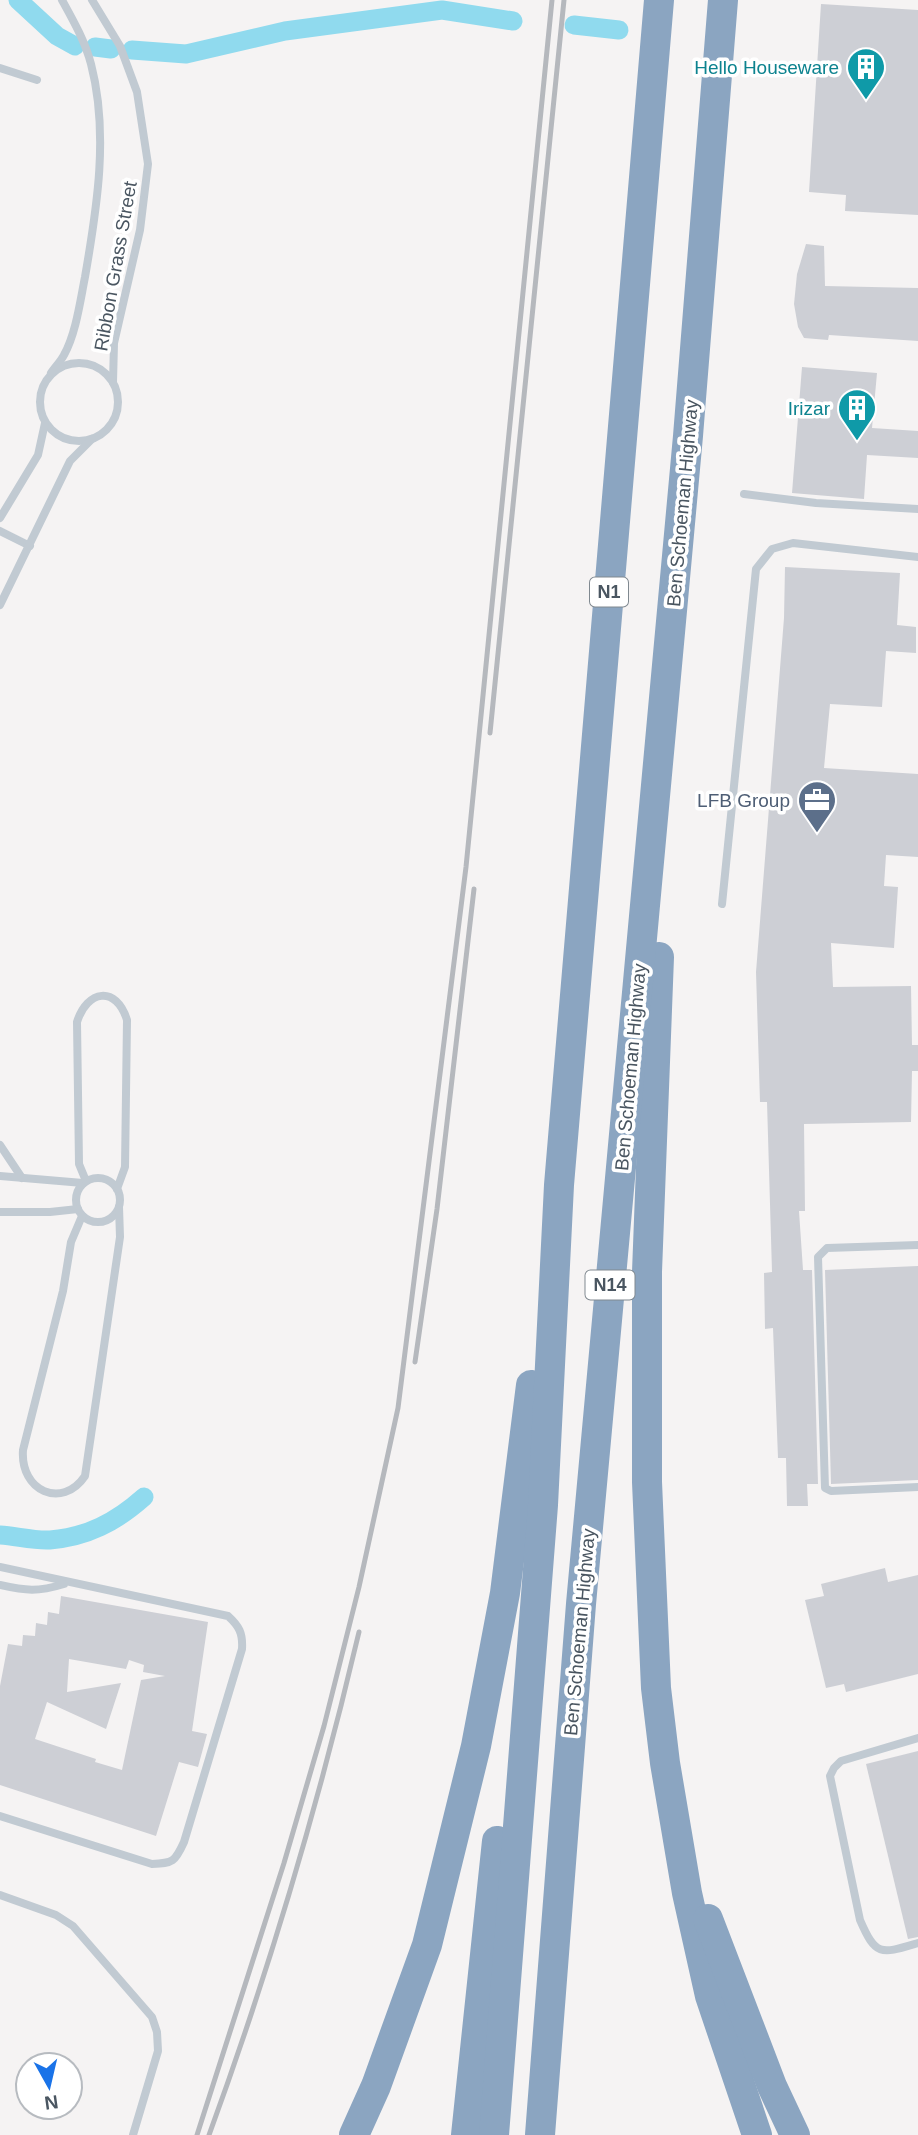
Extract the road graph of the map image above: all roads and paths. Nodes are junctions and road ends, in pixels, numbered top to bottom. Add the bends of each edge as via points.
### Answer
1 (62, 0) edge
2 (92, 0) edge
3 (659, 0) edge
4 (723, 0) edge
5 (0, 68) edge
6 (37, 80) dead end
7 (51, 373) junction
8 (113, 382) junction
9 (45, 423) junction
10 (688, 436) junction
11 (93, 439) junction
12 (744, 494) dead end
13 (918, 509) edge
14 (0, 518) edge
15 (0, 531) edge
16 (30, 546) junction
17 (918, 557) edge
18 (0, 605) edge
19 (722, 904) dead end
20 (0, 1146) edge
21 (0, 1176) edge
22 (22, 1178) junction
23 (84, 1182) junction
24 (559, 1185) junction
25 (117, 1189) junction
26 (118, 1208) junction
27 (0, 1212) edge
28 (80, 1212) junction
29 (918, 1245) edge
30 (918, 1487) edge
31 (543, 1505) junction
32 (0, 1567) edge
33 (67, 1583) junction
34 (0, 1585) edge
35 (918, 1738) edge
36 (0, 1816) edge
37 (675, 1827) junction
38 (0, 1895) edge
39 (0, 1900) edge
40 (15, 1902) junction
41 (918, 1943) edge
42 (133, 2135) edge
43 (355, 2135) edge
44 (467, 2135) edge
45 (494, 2135) edge
46 (541, 2135) edge
47 (757, 2135) edge
48 (796, 2135) edge

1 - 7 lane, Ribbon Grass Street via 91,63 100,146 93,233 81,298 64,355
2 - 8 lane, Ribbon Grass Street via 120,46 137,92 148,164 140,230 114,343
3 - 24 highway, N1
4 - 10 highway, Ben Schoeman Highway
5 - 6 lane
7 - 8 lane, Ribbon Grass Street via 77,362 97,368
7 - 9 lane, Ribbon Grass Street via 39,397
8 - 11 lane, Ribbon Grass Street via 118,409 105,432
9 - 11 lane via 66,440
9 - 14 lane, Ribbon Grass Street via 38,455
10 - 37 highway via 661,905 647,1272 647,1482 655,1674
10 - 46 highway, Ben Schoeman Highway / N14 via 581,1604
11 - 16 lane, Ribbon Grass Street via 70,461
12 - 13 lane
15 - 16 lane
16 - 18 lane, Ribbon Grass Street
17 - 19 lane via 793,543 772,549 755,569
20 - 22 lane
21 - 22 lane
22 - 23 lane
23 - 25 lane via 99,1177
23 - 25 lane via 79,1164 77,1023 88,1000 99,996 113,998 123,1007 127,1020 125,1167
23 - 28 lane via 76,1195
24 - 31 highway
24 - 43 highway via 505,1593 476,1746 426,1945
25 - 26 lane
26 - 28 lane via 109,1219 96,1222
26 - 28 lane via 120,1237 85,1476 78,1486 55,1493 32,1483 25,1473 23,1450
27 - 28 lane
29 - 30 lane via 827,1248 818,1257 825,1488
31 - 44 highway via 516,1653
31 - 45 highway
32 - 33 lane
33 - 34 lane via 28,1591
33 - 36 lane via 228,1616 243,1637 242,1649 184,1842 170,1863 152,1864
35 - 41 lane via 841,1761 830,1776 860,1920 870,1942 881,1951
37 - 47 highway via 710,1996
37 - 48 highway via 763,2062
38 - 40 lane
39 - 40 lane
40 - 42 lane via 56,1915 72,1926 152,2017 158,2051

